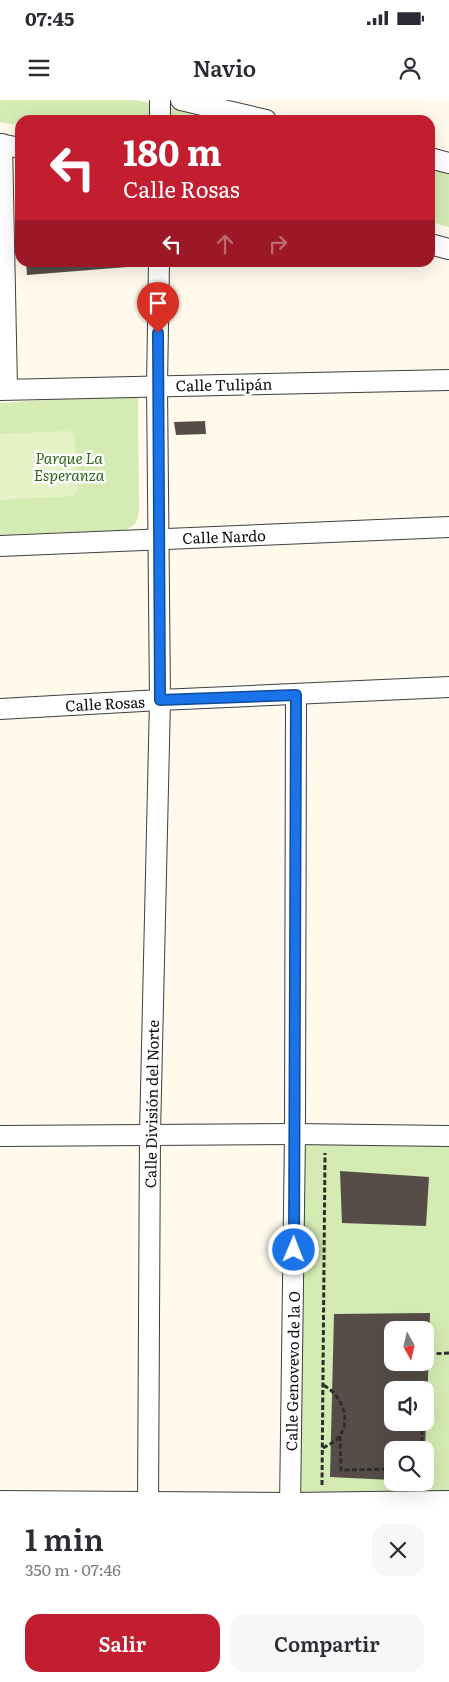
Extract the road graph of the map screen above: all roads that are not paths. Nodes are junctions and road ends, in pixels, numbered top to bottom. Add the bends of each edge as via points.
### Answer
1 (160, 100) edge
2 (181, 100) edge
3 (160, 115) edge
4 (245, 115) edge
5 (7, 145) edge
6 (435, 159) edge
7 (449, 163) edge
8 (435, 245) edge
9 (449, 249) edge
10 (159, 267) edge
11 (449, 380) edge
12 (157, 386) junction
13 (4, 389) edge
14 (449, 527) edge
15 (158, 538) junction
16 (0, 546) edge
17 (449, 687) edge
18 (296, 695) junction
19 (160, 700) junction
20 (0, 709) edge
21 (150, 1134) junction
22 (295, 1134) junction
23 (0, 1136) edge
24 (449, 1136) edge
25 (0, 1501) edge
26 (446, 1503) edge
27 (148, 1504) edge
28 (290, 1505) edge

1 - 3 street
2 - 4 street
5 - 13 street
6 - 7 street
8 - 9 street
10 - 12 street, Calle División del Norte
11 - 12 street, Calle Tulipán
12 - 13 street, Calle Tulipán
12 - 15 street, Calle División del Norte
14 - 15 street, Calle Nardo
15 - 16 street, Calle Nardo
15 - 19 street, Calle División del Norte
17 - 18 street, Calle Rosas
18 - 19 street, Calle Rosas
18 - 22 street, Calle Genovevo de la O
19 - 20 street, Calle Rosas
19 - 21 street, Calle División del Norte
21 - 22 street
21 - 23 street
21 - 27 street, Calle División del Norte
22 - 24 street
22 - 28 street, Calle Genovevo de la O
25 - 27 street
26 - 28 street
27 - 28 street

